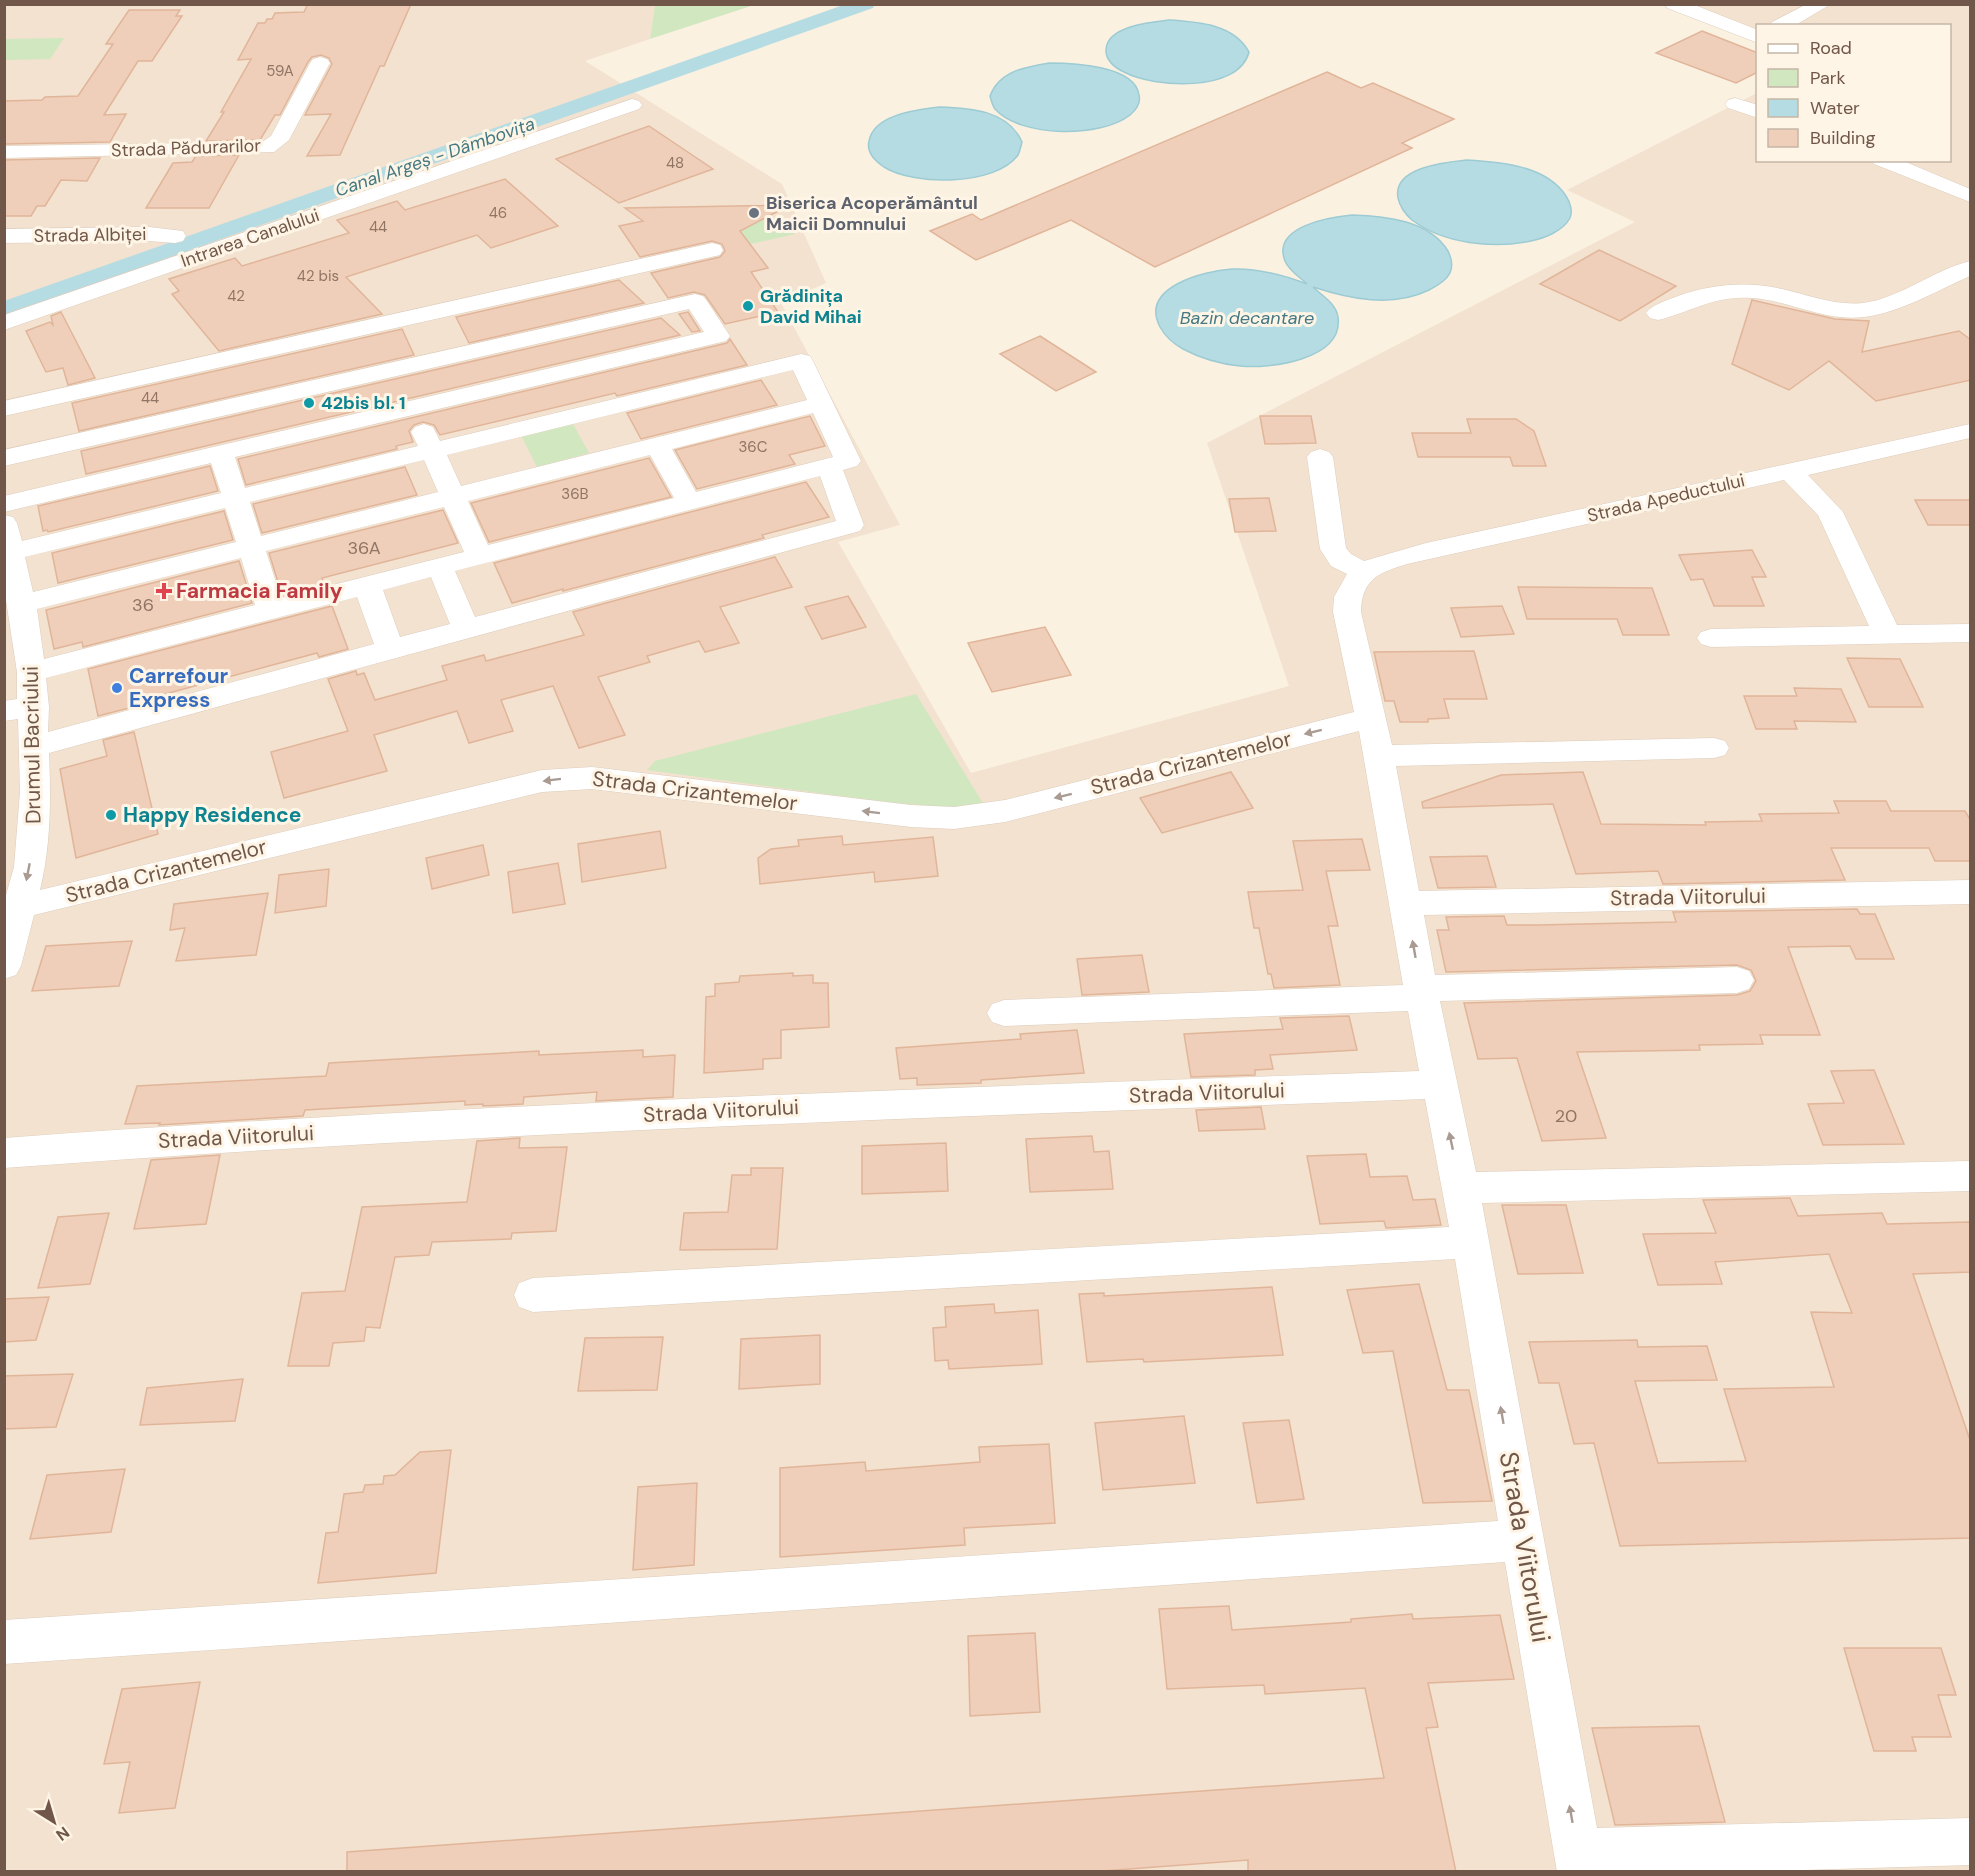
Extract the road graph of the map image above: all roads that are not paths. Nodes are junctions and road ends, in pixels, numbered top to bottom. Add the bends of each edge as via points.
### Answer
1 (1674, 4) edge
2 (1822, 4) edge
3 (1783, 24) edge
4 (1756, 36) edge
5 (320, 63) dead end
6 (1736, 104) dead end
7 (632, 105) dead end
8 (1756, 111) edge
9 (4, 152) edge
10 (1886, 162) edge
11 (1929, 162) edge
12 (1971, 179) edge
13 (1971, 196) edge
14 (4, 236) edge
15 (175, 236) dead end
16 (712, 250) dead end
17 (1971, 268) edge
18 (620, 294) junction
19 (1658, 313) dead end
20 (427, 314) junction
21 (4, 323) edge
22 (521, 340) junction
23 (243, 355) junction
24 (449, 357) junction
25 (585, 368) junction
26 (541, 378) junction
27 (260, 399) junction
28 (821, 404) junction
29 (413, 408) junction
30 (4, 409) edge
31 (628, 433) junction
32 (1967, 439) edge
33 (275, 440) junction
34 (432, 451) junction
35 (221, 453) junction
36 (1320, 457) dead end
37 (4, 458) edge
38 (829, 466) junction
39 (1790, 471) junction
40 (452, 496) junction
41 (235, 498) junction
42 (689, 502) junction
43 (4, 504) edge
44 (4, 523) edge
45 (251, 547) junction
46 (8, 553) edge
47 (479, 556) junction
48 (440, 567) junction
49 (1364, 572) junction
50 (367, 585) junction
51 (22, 604) junction
52 (271, 610) junction
53 (466, 629) junction
54 (1971, 633) edge
55 (1887, 634) junction
56 (1711, 638) dead end
57 (16, 639) edge
58 (390, 649) junction
59 (31, 672) junction
60 (34, 707) junction
61 (4, 711) edge
62 (1370, 718) junction
63 (35, 746) junction
64 (1713, 748) dead end
65 (1378, 756) junction
66 (19, 836) edge
67 (1971, 892) edge
68 (1406, 903) junction
69 (22, 906) junction
70 (4, 966) edge
71 (1737, 981) dead end
72 (1421, 992) junction
73 (1004, 1013) dead end
74 (1439, 1084) junction
75 (4, 1153) edge
76 (1971, 1176) edge
77 (1461, 1188) junction
78 (1471, 1242) junction
79 (533, 1295) dead end
80 (1524, 1540) junction
81 (4, 1642) edge
82 (1971, 1842) edge
83 (1580, 1862) edge

1 - 4 street
2 - 3 street
5 - 9 street, Strada Pădurarilor via 279,140 267,148
6 - 8 street
7 - 21 street, Intrarea Canalului
10 - 13 street
11 - 12 street
14 - 15 street, Strada Albiței
16 - 18 street
17 - 19 street via 1864,310 1819,306 1758,290 1735,289 1685,300
18 - 20 street
18 - 22 street
18 - 25 street via 695,301 718,336
20 - 23 street
20 - 24 street
22 - 24 street
22 - 26 street
23 - 27 street
23 - 30 street
24 - 27 street
25 - 26 street
25 - 31 street
26 - 29 street
27 - 33 street
27 - 37 street
28 - 31 street
28 - 31 street via 801,361
28 - 38 street via 848,461
29 - 33 street
29 - 34 street
31 - 34 street
31 - 40 street
31 - 42 street
32 - 39 street, Strada Apeductului
33 - 35 street
34 - 40 street
34 - 41 street
35 - 41 street
35 - 43 street
36 - 49 street via 1333,549 1341,560
38 - 42 street
38 - 53 street via 851,525
39 - 49 street, Strada Apeductului via 1426,551 1390,560
39 - 55 street via 1830,512
40 - 45 street
40 - 47 street
41 - 45 street
41 - 46 street
42 - 47 street
44 - 46 street, Drumul Bacriului
45 - 51 street
45 - 52 street
46 - 51 street, Drumul Bacriului
47 - 48 street
48 - 50 street
48 - 53 street
49 - 62 street, Strada Viitorului via 1354,580 1346,597
50 - 52 street
50 - 58 street
51 - 57 street, Drumul Bacriului
52 - 59 street
53 - 58 street
54 - 55 street
55 - 56 street
57 - 59 street, Drumul Bacriului
58 - 63 street
59 - 60 street, Drumul Bacriului
60 - 61 street
60 - 63 street, Drumul Bacriului
62 - 65 street, Strada Viitorului
62 -> 69 street, Strada Crizantemelor via 1005,811 954,818 592,778 542,781
63 - 66 street, Drumul Bacriului
64 - 65 street
65 - 68 street, Strada Viitorului
66 -> 69 street, Drumul Bacriului
67 - 68 street, Strada Viitorului
72 -> 68 street, Strada Viitorului
69 - 70 street, Drumul Bacriului
71 - 72 street
72 - 73 street
72 - 74 street, Strada Viitorului
74 - 75 street, Strada Viitorului via 693,1112
77 -> 74 street, Strada Viitorului
76 - 77 street
77 - 78 street, Strada Viitorului
78 - 79 street
80 -> 78 street, Strada Viitorului
80 - 81 street
83 -> 80 street, Strada Viitorului
82 - 83 street, Strada Viitorului

